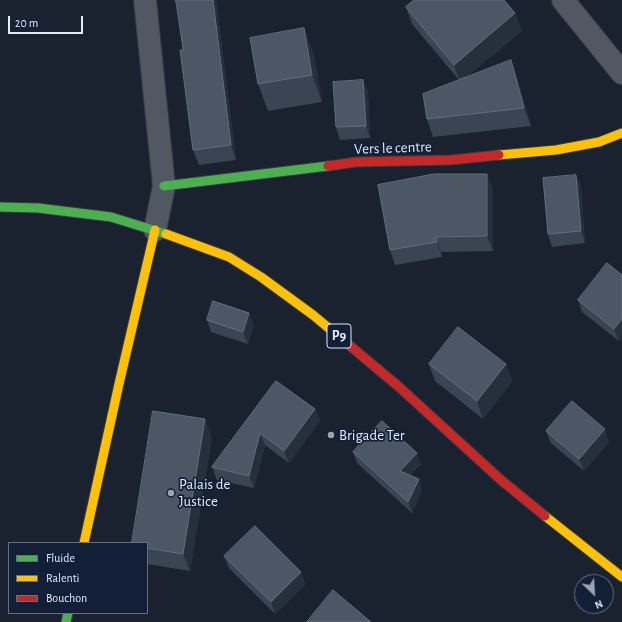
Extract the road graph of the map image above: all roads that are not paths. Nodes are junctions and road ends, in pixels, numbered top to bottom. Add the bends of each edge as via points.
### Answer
1 (145, 0) edge
2 (562, 0) edge
3 (622, 73) edge
4 (622, 133) edge
5 (164, 186) junction
6 (0, 207) edge
7 (155, 230) junction
8 (84, 542) edge
9 (622, 577) edge

1 - 5 street
2 - 3 street
4 - 5 street, Vers le centre via 599,142 556,150 451,160 356,162
5 - 7 street
6 - 7 street, P9 via 38,208 111,217
7 - 8 street
7 - 9 street, P9 via 229,257 307,310 398,386 501,480

